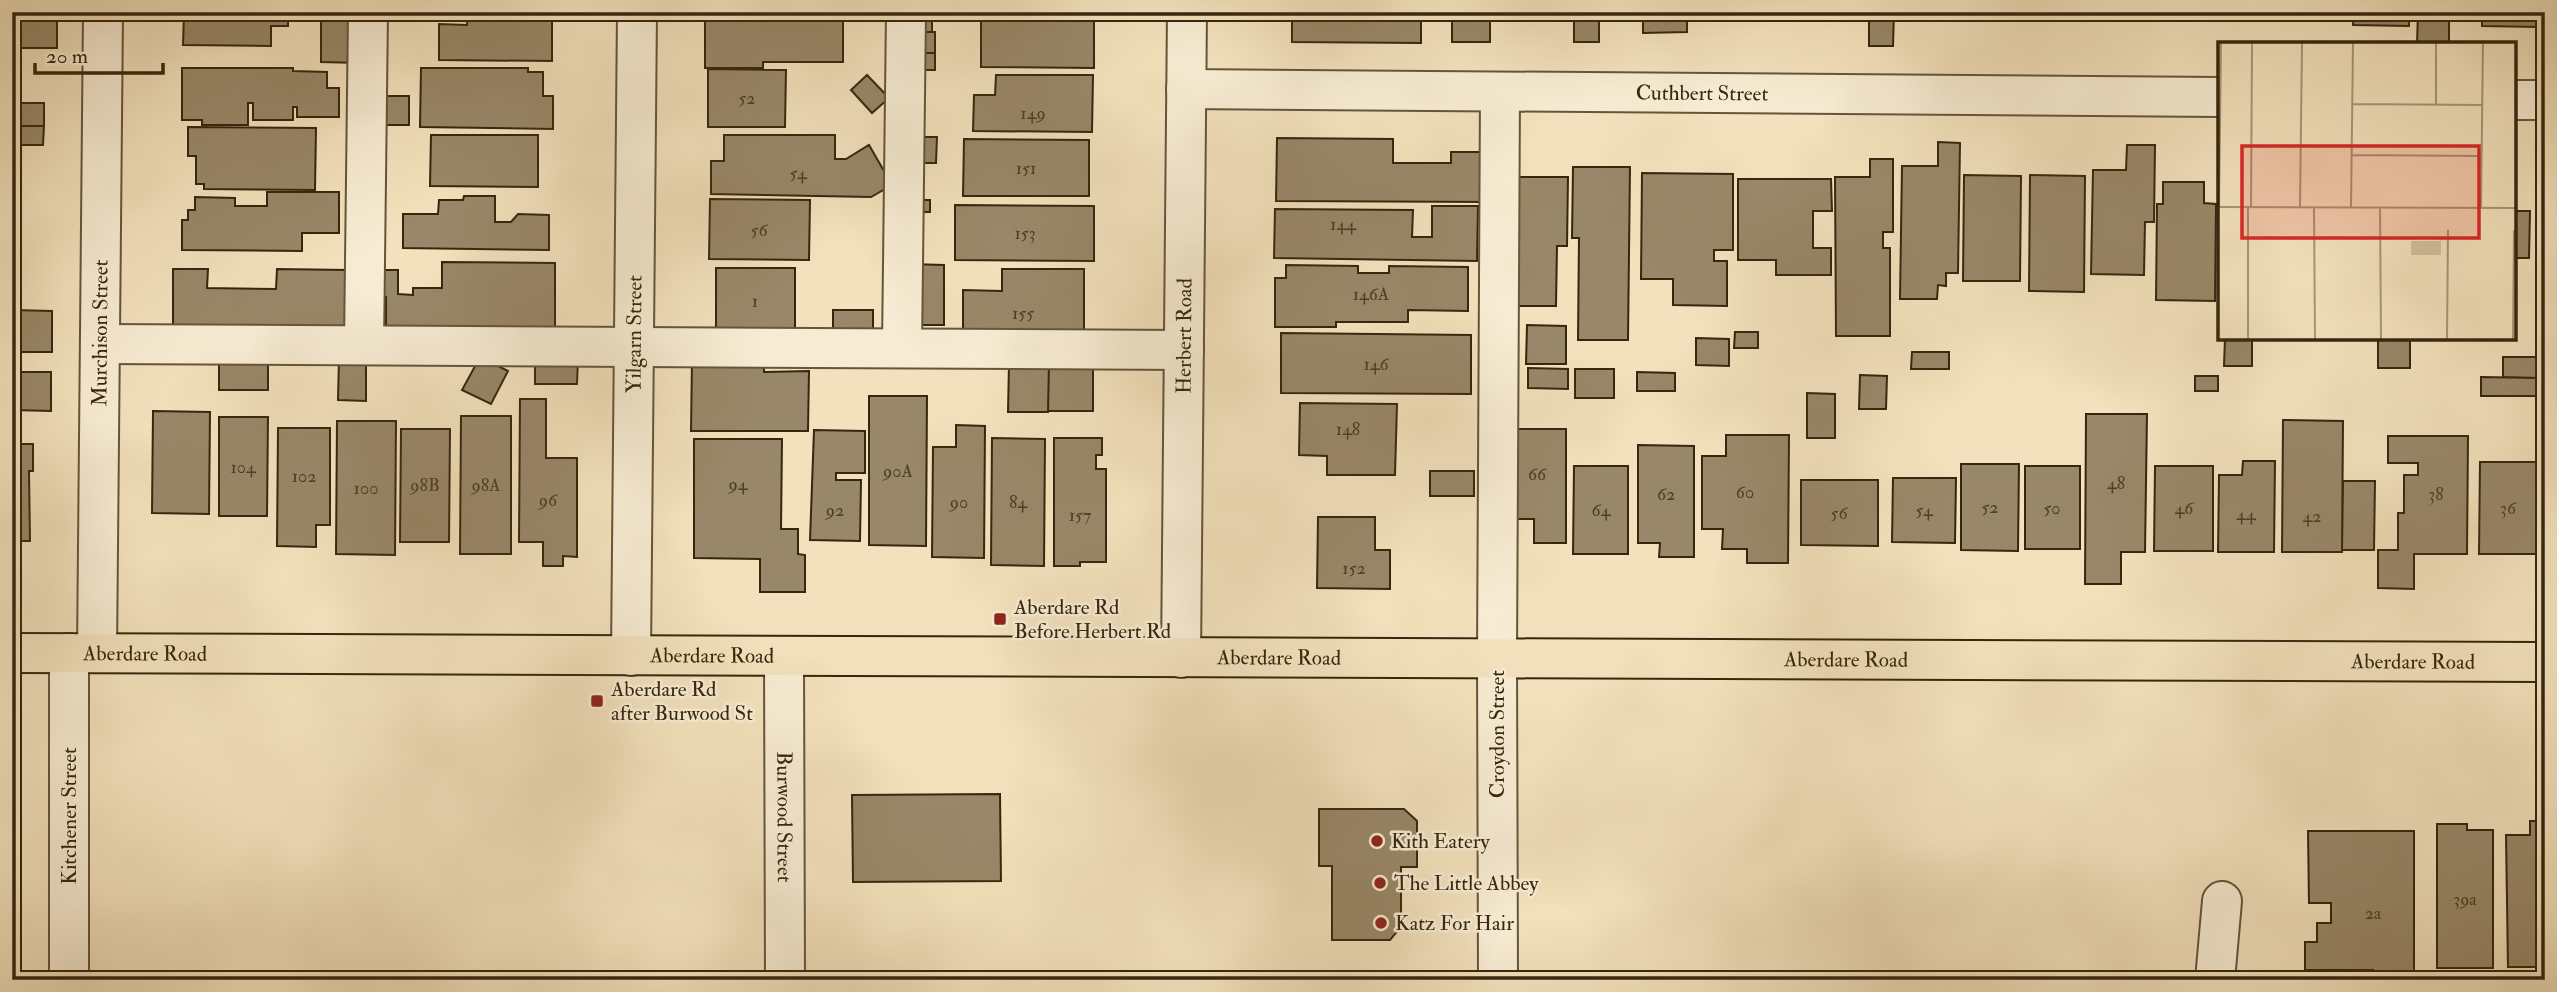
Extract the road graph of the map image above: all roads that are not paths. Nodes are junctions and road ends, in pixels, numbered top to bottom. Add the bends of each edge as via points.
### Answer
1 (103, 12) edge
2 (368, 12) edge
3 (637, 12) edge
4 (906, 12) edge
5 (1187, 12) edge
6 (1186, 89) junction
7 (1500, 92) junction
8 (2218, 97) edge
9 (2515, 100) edge
10 (2545, 100) edge
11 (100, 344) junction
12 (364, 345) junction
13 (634, 347) junction
14 (902, 348) junction
15 (1184, 350) junction
16 (12, 653) edge
17 (83, 653) junction
18 (631, 656) junction
19 (784, 656) junction
20 (1497, 657) junction
21 (1181, 658) junction
22 (2545, 663) edge
23 (2222, 901) dead end
24 (69, 980) edge
25 (785, 980) edge
26 (1498, 980) edge
27 (2214, 980) edge

1 - 11 street, Murchison Street
2 - 12 street
3 - 13 street, Yilgarn Street
4 - 14 street
5 - 6 street, Herbert Road
6 - 7 street, Cuthbert Street
6 - 15 street, Herbert Road
7 - 8 street, Cuthbert Street
7 - 20 street, Croydon Street
9 - 10 street
11 - 12 street
11 - 17 street, Murchison Street
12 - 13 street
13 - 14 street
13 - 18 street, Yilgarn Street
14 - 15 street
15 - 21 street, Herbert Road
16 - 17 main road, Aberdare Road
17 - 18 main road, Aberdare Road
17 - 24 street, Kitchener Street
18 - 19 main road, Aberdare Road
19 - 21 main road, Aberdare Road
19 - 25 street, Burwood Street
20 - 21 main road, Aberdare Road
20 - 22 main road, Aberdare Road
20 - 26 street, Croydon Street
23 - 27 street

